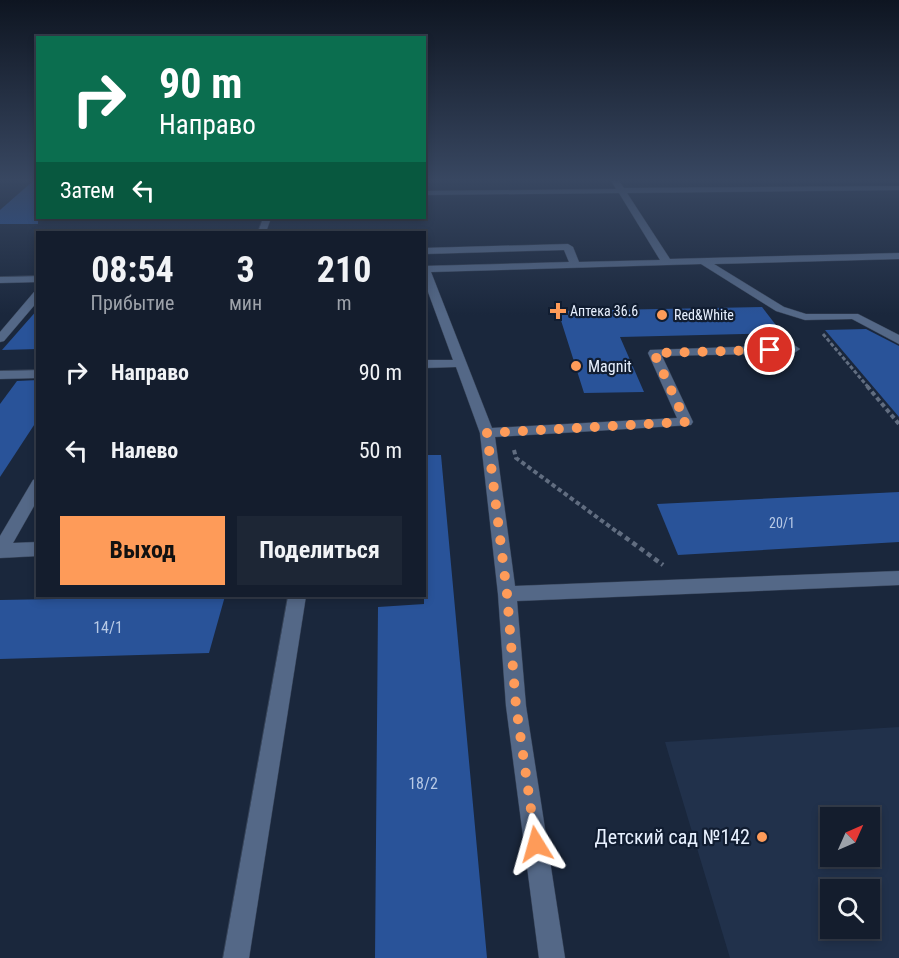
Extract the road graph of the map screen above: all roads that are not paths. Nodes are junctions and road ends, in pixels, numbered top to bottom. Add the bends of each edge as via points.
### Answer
1 (643, 226) edge
2 (475, 249) junction
3 (899, 256) edge
4 (703, 262) junction
5 (426, 263) edge
6 (426, 263) edge
7 (666, 263) junction
8 (575, 265) junction
9 (426, 266) edge
10 (479, 268) junction
11 (36, 279) edge
12 (0, 280) edge
13 (36, 296) edge
14 (0, 339) edge
15 (899, 340) edge
16 (794, 349) dead end
17 (461, 363) junction
18 (426, 364) edge
19 (36, 374) edge
20 (0, 375) edge
21 (487, 433) junction
22 (36, 488) edge
23 (36, 549) edge
24 (899, 578) edge
25 (507, 594) junction
26 (297, 597) edge
27 (236, 958) edge
28 (552, 958) edge

1 - 7 street
2 - 5 street
2 - 8 street via 568,247
2 - 10 street
3 - 4 street
4 - 7 street
4 - 15 street via 780,309 809,317 854,316
6 - 10 street
7 - 8 street
8 - 10 street
9 - 17 street
11 - 12 street
13 - 14 street
16 - 21 street via 654,353 686,422
17 - 18 street
17 - 21 street
19 - 20 street
21 - 25 street
22 - 23 street via 0,551
24 - 25 street
25 - 28 street via 516,706
26 - 27 street

